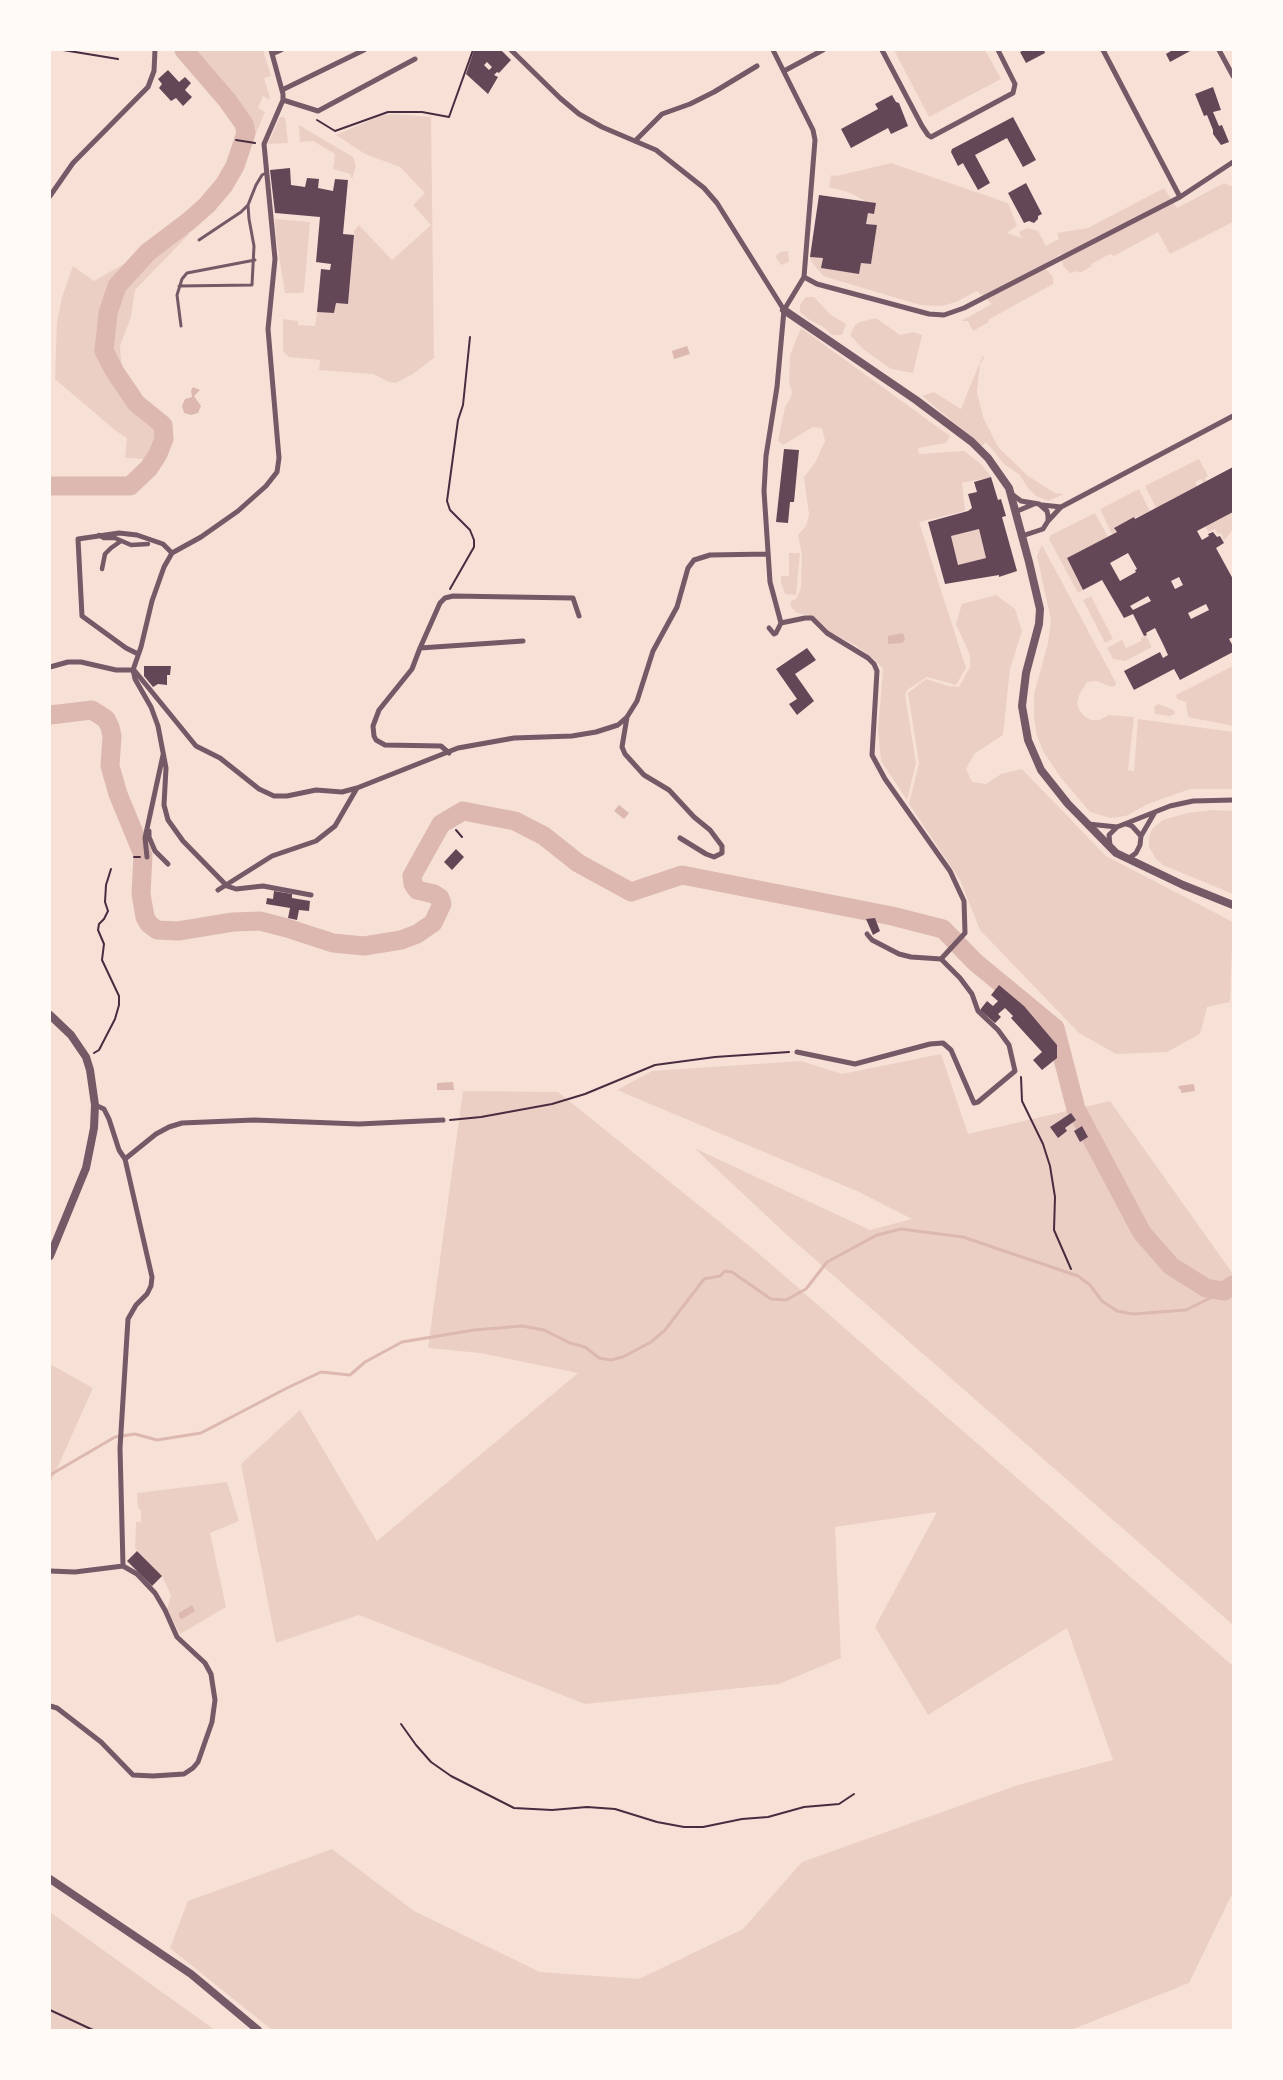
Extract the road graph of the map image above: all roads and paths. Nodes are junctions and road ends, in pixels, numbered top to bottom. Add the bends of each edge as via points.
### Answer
1 (63, 50) edge
2 (155, 50) edge
3 (281, 50) edge
4 (364, 50) edge
5 (473, 50) edge
6 (511, 50) edge
7 (773, 50) edge
8 (823, 50) edge
9 (882, 50) edge
10 (998, 50) edge
11 (1103, 50) edge
12 (1219, 50) edge
13 (272, 52) edge
14 (415, 59) dead end
15 (118, 60) dead end
16 (757, 66) dead end
17 (784, 71) junction
18 (1233, 76) edge
19 (282, 90) junction
20 (283, 100) junction
21 (315, 119) dead end
22 (236, 140) dead end
23 (635, 141) junction
24 (255, 143) dead end
25 (1233, 162) edge
26 (267, 172) junction
27 (50, 196) edge
28 (1180, 197) junction
29 (248, 205) junction
30 (199, 240) dead end
31 (255, 260) junction
32 (804, 276) junction
33 (179, 286) junction
34 (784, 310) junction
35 (181, 326) dead end
36 (470, 336) dead end
37 (1233, 416) edge
38 (1009, 488) junction
39 (1039, 504) junction
40 (1062, 507) junction
41 (1015, 512) junction
42 (1048, 521) junction
43 (99, 535) junction
44 (1022, 536) junction
45 (121, 541) junction
46 (148, 544) dead end
47 (172, 553) junction
48 (768, 554) junction
49 (102, 569) dead end
50 (445, 598) junction
51 (578, 616) dead end
52 (781, 624) junction
53 (769, 628) dead end
54 (523, 641) dead end
55 (420, 648) junction
56 (138, 654) junction
57 (50, 668) edge
58 (134, 670) junction
59 (627, 717) junction
60 (163, 752) junction
61 (449, 753) junction
62 (357, 788) junction
63 (1233, 800) edge
64 (1155, 812) junction
65 (1088, 824) junction
66 (1125, 824) junction
67 (148, 825) junction
68 (1117, 827) junction
69 (456, 830) dead end
70 (1141, 836) junction
71 (462, 838) dead end
72 (680, 838) dead end
73 (1110, 847) junction
74 (147, 858) dead end
75 (1127, 860) junction
76 (168, 864) dead end
77 (111, 869) dead end
78 (227, 886) junction
79 (218, 890) dead end
80 (311, 895) dead end
81 (1233, 905) edge
82 (867, 934) dead end
83 (942, 957) junction
84 (50, 1015) edge
85 (797, 1052) joint
86 (86, 1057) junction
87 (1020, 1077) dead end
88 (95, 1105) junction
89 (443, 1120) joint
90 (125, 1159) junction
91 (50, 1256) edge
92 (1071, 1269) dead end
93 (123, 1566) junction
94 (50, 1572) edge
95 (50, 1706) edge
96 (401, 1724) dead end
97 (854, 1794) dead end
98 (50, 1879) edge
99 (50, 2010) edge
100 (93, 2030) edge
101 (258, 2030) edge

1 - 15 path
2 - 27 street via 154,71 148,87 73,163
3 - 13 street
4 - 19 street
5 - 21 path via 448,117 422,112 388,112 335,130
6 - 23 street via 579,114
7 - 17 street
8 - 17 street
9 - 10 street via 922,126 931,136 1015,90
11 - 28 street
12 - 18 street
13 - 19 street
14 - 20 street via 318,111
16 - 23 street via 714,92 662,114
17 - 32 street via 816,140
19 - 20 street
20 - 26 street via 264,144
22 - 24 path
23 - 34 street via 669,159 713,197
25 - 28 street
26 - 29 lane via 259,180
26 - 47 street via 275,259 268,329 279,458 277,472 238,511 202,537
28 - 32 street via 964,308 944,315 929,314 836,289 811,282
29 - 30 lane
29 - 31 lane
31 - 33 lane via 187,273
31 - 33 lane via 252,285
32 - 34 street
33 - 35 lane
34 - 38 street via 972,442
34 - 48 street via 766,456 764,491
36 - 50 path via 463,406 458,420 447,501 450,510 470,530 474,547
37 - 40 street
38 - 39 street via 1016,498
38 - 41 street
39 - 40 street
39 - 41 street via 1028,505
39 - 42 street via 1047,511
40 - 42 street
41 - 44 street
42 - 44 street via 1039,532
43 - 45 street
43 - 47 street via 137,535 163,544
43 - 56 street via 78,539 82,616
44 - 65 street via 1040,609 1023,690 1024,724 1041,770
45 - 46 street via 131,545
45 - 49 street via 105,554
47 - 56 street via 152,601
48 - 52 street via 770,582
48 - 59 street via 710,555 694,560 688,568 677,607 653,651 637,701
50 - 51 street via 573,598
50 - 55 street
52 - 53 street via 774,634
52 - 83 street via 812,618 832,637 874,664 877,671 872,755 885,779 950,871 964,901 965,933
54 - 55 street
55 - 61 street via 412,669 379,710 373,726 374,736 385,745 441,746
56 - 58 street
57 - 58 street via 81,662 116,670
58 - 60 street via 134,678 151,706
58 - 62 street via 196,746 220,758 259,789 274,796 287,796 316,790 342,792
59 - 61 street via 618,725 596,732 514,738 458,748
59 - 72 street via 622,747 625,754 644,775 669,790 710,830 722,846 722,852 714,857
60 - 67 street
60 - 78 street via 166,768 164,805 168,820 183,841
61 - 62 street
62 - 78 street via 334,826 316,841 258,862
63 - 64 street via 1193,801
64 - 66 street
64 - 70 street
65 - 68 street
65 - 73 street
66 - 68 street
66 - 70 street via 1132,826
67 - 74 street via 145,838
67 - 76 street via 155,851
68 - 73 street via 1109,835
69 - 71 path
70 - 75 street via 1136,853
73 - 75 street
75 - 81 street
77 - 86 path via 106,885 108,911 98,930 104,944 102,960 119,996 119,1005 98,1050
78 - 79 street
78 - 80 street via 263,886
82 - 83 street via 899,954
83 - 85 street via 972,994 978,1011 1008,1045 1015,1071 978,1102 974,1102 951,1050 943,1043 855,1064
84 - 86 street via 71,1035
85 - 89 path via 655,1065 552,1104 481,1117
86 - 88 street
87 - 92 path via 1022,1101 1050,1166 1055,1197 1054,1230
88 - 90 street via 107,1114
88 - 91 street via 86,1168
89 - 90 street via 359,1124 254,1120 182,1123 156,1134
90 - 93 street via 152,1277 147,1294 136,1304 128,1319 120,1444
93 - 94 street
93 - 95 street via 137,1574 155,1593 177,1637 205,1663 211,1674 215,1700 212,1722 198,1762 184,1774 133,1776 101,1742
96 - 97 path via 431,1762 451,1776 514,1808 615,1809 675,1826 703,1827 768,1817 804,1807 839,1804
98 - 101 street via 191,1974
99 - 100 path

